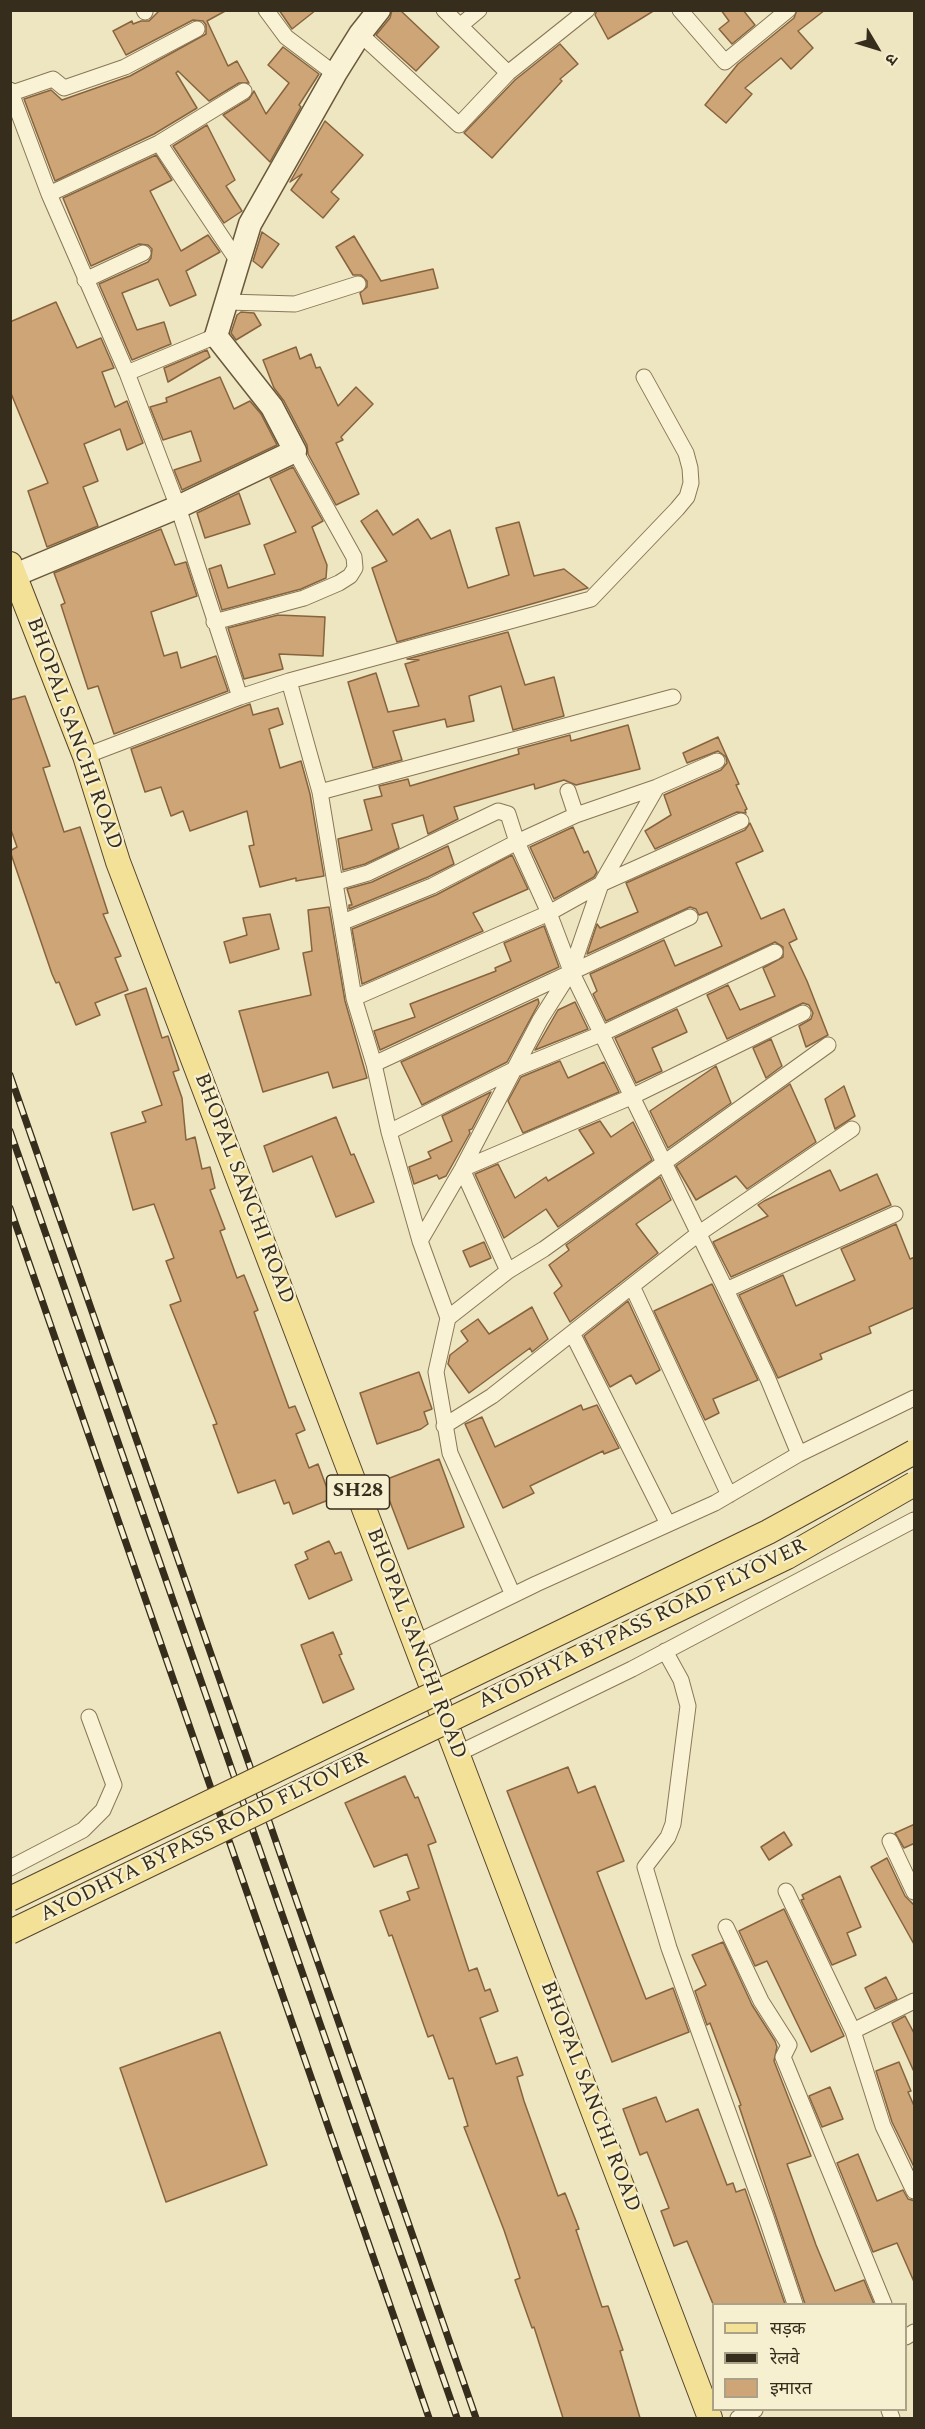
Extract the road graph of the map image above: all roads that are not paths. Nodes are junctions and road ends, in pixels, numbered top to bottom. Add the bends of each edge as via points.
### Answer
1 (266, 10) edge
2 (379, 10) edge
3 (444, 10) edge
4 (479, 10) edge
5 (587, 10) edge
6 (788, 10) edge
7 (685, 12) edge
8 (461, 25) junction
9 (197, 29) dead end
10 (360, 34) junction
11 (508, 73) junction
12 (335, 74) junction
13 (11, 91) edge
14 (244, 91) dead end
15 (159, 143) junction
16 (50, 194) junction
17 (143, 253) dead end
18 (239, 263) junction
19 (85, 280) junction
20 (358, 284) dead end
21 (228, 302) junction
22 (216, 336) junction
23 (127, 373) junction
24 (644, 377) dead end
25 (296, 451) junction
26 (177, 507) junction
27 (13, 570) edge
28 (214, 621) junction
29 (289, 681) junction
30 (240, 697) junction
31 (673, 698) dead end
32 (85, 756) junction
33 (717, 761) dead end
34 (657, 786) junction
35 (568, 790) dead end
36 (320, 792) junction
37 (576, 815) junction
38 (741, 821) dead end
39 (517, 842) junction
40 (337, 882) junction
41 (601, 884) junction
42 (549, 913) junction
43 (690, 917) dead end
44 (342, 922) junction
45 (775, 952) dead end
46 (571, 971) junction
47 (354, 998) junction
48 (803, 1013) dead end
49 (601, 1034) junction
50 (828, 1045) dead end
51 (374, 1064) junction
52 (515, 1070) junction
53 (631, 1097) junction
54 (852, 1129) dead end
55 (389, 1132) junction
56 (663, 1164) junction
57 (462, 1169) junction
58 (895, 1214) dead end
59 (698, 1234) junction
60 (420, 1241) junction
61 (508, 1271) junction
62 (632, 1286) junction
63 (726, 1290) junction
64 (448, 1318) junction
65 (572, 1333) junction
66 (915, 1398) edge
67 (444, 1426) junction
68 (915, 1452) edge
69 (799, 1454) junction
70 (915, 1484) edge
71 (729, 1495) junction
72 (915, 1521) edge
73 (668, 1524) junction
74 (513, 1595) junction
75 (415, 1643) junction
76 (665, 1651) junction
77 (88, 1717) dead end
78 (457, 1754) junction
79 (890, 1842) dead end
80 (10, 1868) edge
81 (786, 1891) dead end
82 (915, 1892) edge
83 (10, 1899) edge
84 (726, 1928) dead end
85 (10, 1932) edge
86 (915, 2001) edge
87 (853, 2031) junction
88 (915, 2191) edge
89 (795, 2303) edge
90 (884, 2303) edge
91 (710, 2418) edge

1 - 12 street via 286,37
2 - 10 street
3 - 8 street
4 - 8 street
5 - 11 street
6 - 7 street via 725,62
8 - 11 street
9 - 13 street via 125,67 64,88 53,79
10 - 11 street via 459,125
10 - 12 street
12 - 18 street via 250,224
13 - 16 street
14 - 15 street
15 - 16 street
15 - 18 street
16 - 19 street
17 - 19 street
18 - 21 street
19 - 23 street
20 - 21 street via 295,304
21 - 22 street
22 - 23 street
22 - 25 street via 272,407
23 - 26 street
24 - 29 street via 686,453 691,483 677,509 591,599
25 - 26 street
25 - 28 street via 354,557 355,568 339,583 304,598
26 - 27 street
26 - 28 street
27 - 32 main road, BHOPAL SANCHI ROAD / SH28
28 - 30 street
29 - 30 street
29 - 36 street
30 - 32 street
31 - 36 street
32 - 75 main road, BHOPAL SANCHI ROAD / SH28 via 118,862
33 - 34 street
34 - 37 street
34 - 41 street
35 - 37 street
36 - 40 street
37 - 39 street
38 - 41 street
39 - 40 street via 508,814 498,811 368,873
39 - 42 street
39 - 44 street via 432,886
40 - 44 street
41 - 42 street
41 - 46 street
42 - 46 street
42 - 47 street
43 - 46 street
44 - 47 street
45 - 49 street
46 - 49 street
46 - 51 street
46 - 52 street
47 - 51 street
48 - 53 street
49 - 52 street
49 - 53 street
50 - 56 street
51 - 55 street
52 - 55 street
52 - 57 street
53 - 56 street
53 - 57 street
54 - 59 street
55 - 60 street
56 - 59 street
56 - 61 street
57 - 60 street
57 - 61 street
58 - 63 street
59 - 62 street
59 - 63 street
60 - 64 street
61 - 64 street
62 - 65 street
62 - 71 street
63 - 69 street
64 - 67 street via 436,1372
65 - 67 street via 492,1396
65 - 73 street
66 - 69 street
67 - 74 street via 450,1454
68 - 83 main road, AYODHYA BYPASS ROAD FLYOVER, bridge via 768,1532
69 - 71 street
70 - 85 main road, AYODHYA BYPASS ROAD FLYOVER, bridge via 787,1557
71 - 73 street
72 - 76 street
73 - 74 street
74 - 75 street
75 - 78 main road, BHOPAL SANCHI ROAD / SH28
76 - 78 street
76 - 89 street via 681,1680 688,1706 673,1824 645,1867 669,1948
77 - 80 street via 114,1785 104,1810 83,1830
78 - 91 main road, BHOPAL SANCHI ROAD / SH28
79 - 82 street
81 - 87 street
84 - 90 street via 761,2001 789,2045 783,2057
86 - 87 street
87 - 88 street via 884,2126

